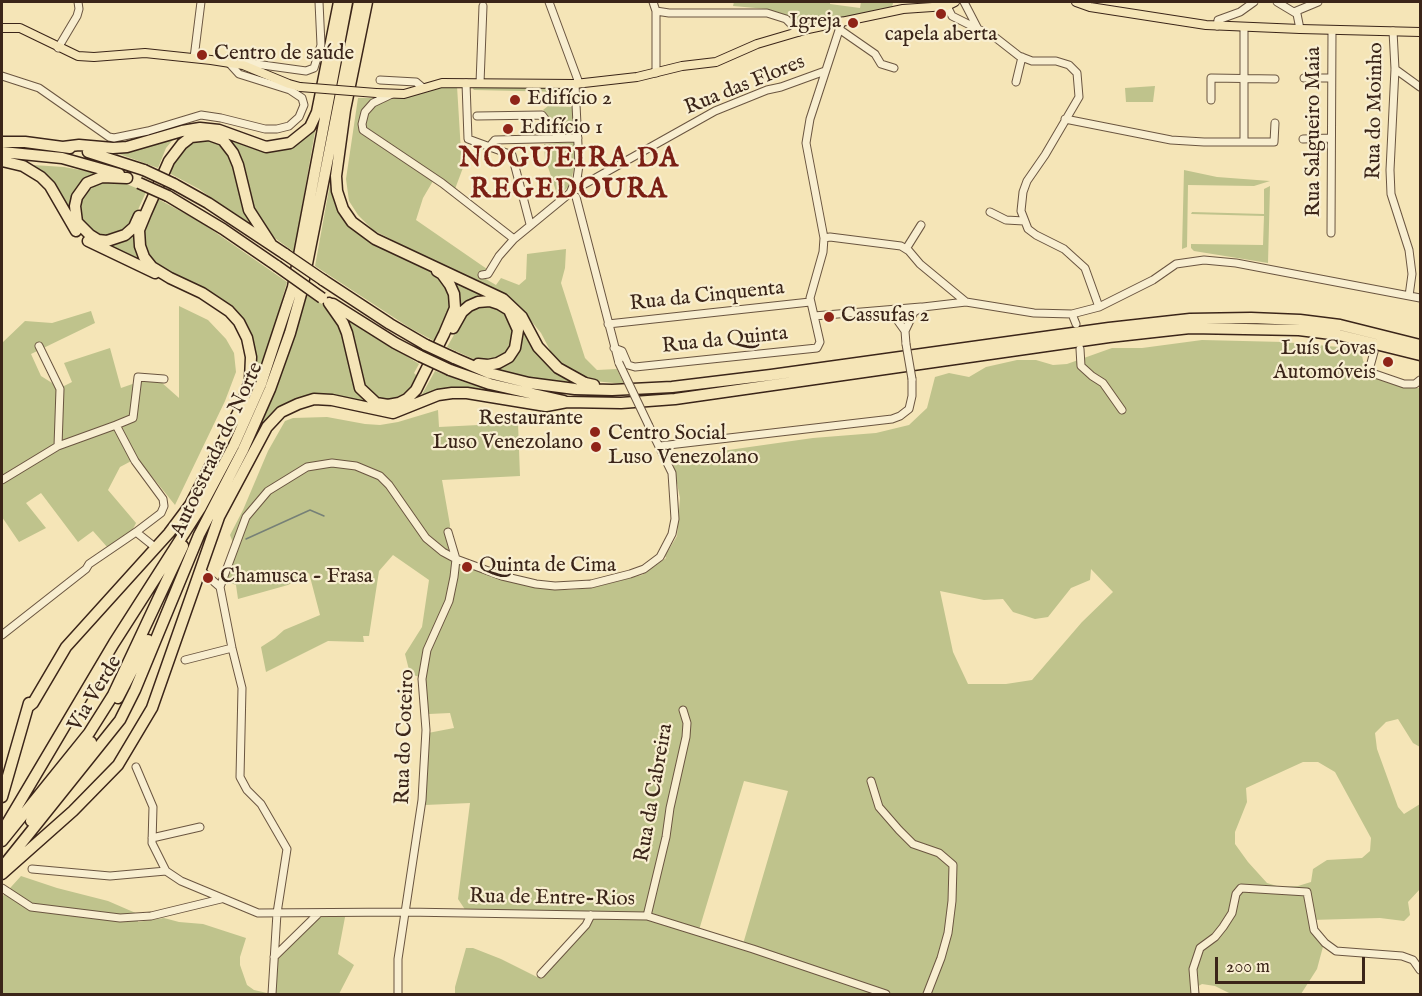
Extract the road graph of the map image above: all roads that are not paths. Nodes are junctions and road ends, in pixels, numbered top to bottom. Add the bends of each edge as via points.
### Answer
1 (78, 2) edge
2 (201, 2) edge
3 (319, 2) edge
4 (333, 2) edge
5 (339, 2) edge
6 (347, 2) edge
7 (358, 2) edge
8 (367, 2) edge
9 (372, 2) edge
10 (549, 2) edge
11 (652, 2) edge
12 (956, 2) edge
13 (964, 2) edge
14 (1076, 2) edge
15 (1254, 2) edge
16 (1277, 2) edge
17 (1318, 2) edge
18 (901, 5) edge
19 (483, 6) dead end
20 (947, 6) junction
21 (656, 11) junction
22 (1294, 12) junction
23 (336, 18) junction
24 (364, 18) junction
25 (837, 25) junction
26 (1217, 26) junction
27 (1244, 27) junction
28 (2, 28) edge
29 (978, 29) junction
30 (1300, 29) junction
31 (1332, 30) junction
32 (1393, 31) junction
33 (799, 32) junction
34 (1420, 32) edge
35 (58, 48) junction
36 (1022, 57) junction
37 (194, 58) junction
38 (229, 63) junction
39 (243, 65) junction
40 (894, 68) dead end
41 (1395, 69) junction
42 (825, 71) junction
43 (656, 73) junction
44 (2, 76) edge
45 (1243, 78) junction
46 (1304, 78) dead end
47 (1331, 78) junction
48 (1275, 79) dead end
49 (380, 80) dead end
50 (1016, 82) dead end
51 (466, 83) junction
52 (480, 83) junction
53 (577, 83) junction
54 (1420, 87) edge
55 (423, 88) junction
56 (392, 94) junction
57 (1211, 100) dead end
58 (477, 116) dead end
59 (1065, 119) junction
60 (1275, 123) dead end
61 (200, 128) junction
62 (558, 137) junction
63 (578, 138) junction
64 (1330, 138) junction
65 (1303, 139) dead end
66 (1244, 141) junction
67 (2, 142) edge
68 (490, 146) junction
69 (63, 147) junction
70 (2, 152) edge
71 (2, 161) edge
72 (86, 165) junction
73 (126, 178) junction
74 (580, 182) junction
75 (573, 195) junction
76 (990, 212) dead end
77 (1024, 221) junction
78 (530, 224) junction
79 (921, 225) dead end
80 (1331, 233) dead end
81 (824, 238) junction
82 (514, 239) junction
83 (271, 244) junction
84 (906, 249) junction
85 (405, 254) junction
86 (482, 275) dead end
87 (170, 278) junction
88 (1409, 296) junction
89 (1420, 298) edge
90 (326, 300) junction
91 (810, 302) junction
92 (966, 302) junction
93 (923, 307) junction
94 (1099, 307) junction
95 (898, 309) junction
96 (876, 312) junction
97 (1072, 314) junction
98 (814, 316) junction
99 (895, 317) junction
100 (910, 320) junction
101 (608, 324) junction
102 (1076, 324) dead end
103 (905, 331) junction
104 (1420, 345) edge
105 (39, 346) dead end
106 (614, 348) junction
107 (1080, 349) dead end
108 (1374, 352) dead end
109 (1420, 355) edge
110 (465, 364) junction
111 (164, 379) dead end
112 (1420, 380) edge
113 (612, 390) junction
114 (567, 402) junction
115 (1122, 410) dead end
116 (384, 412) junction
117 (116, 425) junction
118 (660, 446) junction
119 (58, 447) junction
120 (2, 480) edge
121 (201, 507) junction
122 (136, 532) junction
123 (448, 532) dead end
124 (199, 535) junction
125 (151, 544) dead end
126 (456, 560) junction
127 (223, 576) junction
128 (220, 587) junction
129 (2, 635) edge
130 (232, 648) junction
131 (185, 660) dead end
132 (683, 710) dead end
133 (136, 767) dead end
134 (871, 781) dead end
135 (2, 797) edge
136 (200, 827) dead end
137 (2, 832) edge
138 (152, 838) junction
139 (2, 841) edge
140 (2, 859) edge
141 (2, 867) edge
142 (32, 869) dead end
143 (166, 871) junction
144 (2, 874) edge
145 (2, 888) edge
146 (221, 898) junction
147 (405, 912) junction
148 (277, 913) junction
149 (319, 913) junction
150 (591, 915) junction
151 (647, 916) junction
152 (274, 957) junction
153 (1420, 970) edge
154 (541, 974) dead end
155 (272, 994) edge
156 (398, 994) edge
157 (886, 994) edge
158 (927, 994) edge
159 (1195, 994) edge

1 - 35 street via 77,16
2 - 37 street
3 - 39 street via 321,45 314,68
4 - 23 highway
5 - 23 highway
6 - 121 highway, Autoestrada do Norte via 293,287 261,384
7 - 124 highway, Autoestrada do Norte via 290,333 252,430
8 - 24 highway
9 - 24 highway
10 - 53 street
11 - 21 street
12 - 20 main road
13 - 29 street
14 - 26 main road via 1090,8
15 - 26 street via 1218,20
16 - 22 street
17 - 22 street
18 - 20 main road
18 - 25 main road
19 - 52 street
20 - 29 street via 952,16
21 - 33 street via 767,13 786,19
21 - 43 street
22 - 30 street
23 - 61 highway via 317,112 300,136 290,143 266,147 219,130
24 - 85 highway via 345,110 337,191 352,222
25 - 33 main road
25 - 40 street via 875,54 881,64
25 - 42 street
26 - 27 main road
27 - 30 main road
27 - 45 street
28 - 35 main road via 20,28
29 - 36 street
30 - 31 main road
31 - 32 main road
31 - 47 street, Rua Salgueiro Maia
32 - 34 main road
32 - 41 street, Rua do Moinho
33 - 43 main road via 716,62
35 - 37 main road via 87,57 145,53
36 - 50 street
36 - 59 street via 1056,61 1077,73 1079,97
37 - 38 main road
38 - 39 main road
38 - 44 street via 239,74 290,90 302,98 304,105 299,117 289,126 265,129 201,115 114,138 39,88
39 - 56 main road, bridge via 300,87
41 - 54 street
41 - 88 street, Rua do Moinho via 1391,194 1409,250
42 - 74 street, Rua das Flores via 715,111
42 - 81 street via 806,142
43 - 53 main road
45 - 48 street
45 - 57 street via 1211,78
45 - 66 street
46 - 47 street
47 - 64 street, Rua Salgueiro Maia
49 - 55 street via 416,82
51 - 52 main road
51 - 55 main road
51 - 68 street via 468,138
52 - 53 main road
53 - 63 street
55 - 56 main road
56 - 82 street via 373,103 365,112 363,130 442,183
58 - 62 street via 542,115
59 - 66 street via 1171,140
59 - 77 street via 1027,180 1021,204
60 - 66 street via 1274,142
61 - 69 highway via 127,147
61 - 73 highway via 181,137 169,150 134,227 116,239 98,240 90,236 75,214 81,189 102,177
62 - 63 street
62 - 68 street via 495,140
63 - 74 street
64 - 65 street
64 - 80 street, Rua Salgueiro Maia
67 - 69 highway
68 - 78 street via 512,155
69 - 83 highway, bridge via 102,156 174,183
70 - 72 highway via 62,158
71 - 72 highway
71 - 87 highway via 23,166 41,177 86,241
72 - 73 highway
73 - 90 highway, bridge via 168,196 223,229
74 - 75 street
75 - 78 street
75 - 101 street
76 - 77 street via 1006,220
77 - 94 street via 1028,229 1064,249 1085,268
78 - 82 street
79 - 84 street
81 - 84 street
81 - 91 street
82 - 86 street via 488,274
83 - 87 highway via 249,210 238,165 223,140 209,135 190,137 169,161 140,230 144,257
83 - 110 highway, bridge via 390,324
84 - 92 street
85 - 90 highway via 442,274 454,294 455,308 416,390 399,404 376,403 360,388 343,322
85 - 113 highway via 503,299 522,317 538,346 558,368 585,383
87 - 135 highway via 211,299 239,322 251,357 250,380 241,407 190,505 169,533 60,650 30,700
88 - 89 street
88 - 94 street via 1204,260 1176,264
90 - 114 highway, bridge via 450,370
91 - 98 street
91 - 101 street, Rua da Cinquenta
92 - 93 street
92 - 97 street via 1034,313
93 - 95 street
93 - 100 street
94 - 97 street
95 - 96 street
95 - 100 street via 907,313
96 - 98 street
96 - 99 street
97 - 102 street
98 - 106 street, Rua da Quinta via 820,342 810,350 635,367 628,365 622,351
99 - 100 street
99 - 103 street
100 - 103 street
101 - 106 street
103 - 118 street, bridge via 912,396 909,409 892,420
104 - 113 highway via 1340,325 1300,320 1190,319 771,375
105 - 119 street via 60,389
106 - 118 street, bridge
107 - 115 street via 1081,366 1103,382
108 - 112 street via 1372,373 1404,384
109 - 114 highway via 1339,335 1299,330 1190,328 685,398
110 - 113 highway via 529,383
110 - 116 highway via 488,365 509,357 518,330 509,310 490,301 469,306 456,321 420,392 402,408
111 - 117 street via 138,377 133,418
114 - 116 highway via 546,406 452,393 393,413
116 - 144 highway via 314,399 281,412 267,427 219,517 152,708 142,715 130,734 118,765
117 - 119 street
117 - 122 street via 135,461 164,500 161,513
118 - 126 street via 672,473 674,527 664,551 644,569 591,584 555,586 519,581
119 - 120 street
121 - 137 highway, Autoestrada do Norte via 114,643
121 - 139 highway, Via Verde via 90,733
122 - 125 street
122 - 129 street via 89,564
123 - 126 street, Rua do Coteiro
124 - 140 highway, Via Verde via 129,680 90,744
124 - 141 highway, Autoestrada do Norte via 120,720
126 - 127 street via 426,538 380,476 342,464 317,465 297,472 260,498 246,517
126 - 147 street, Rua do Coteiro via 449,601 427,650 422,679 426,730 422,800
127 - 128 street
127 - 128 street via 207,574
128 - 130 street
130 - 131 street
130 - 148 street via 243,696 240,777 287,849
132 - 151 street, Rua da Cabreira via 686,737
133 - 138 street via 153,807
134 - 158 street via 879,807 898,830 913,844 939,853 953,865 948,933
136 - 138 street
138 - 143 street
142 - 143 street via 110,876
143 - 146 street, Rua de Entre-Rios
145 - 146 street via 37,908 136,918
146 - 148 street, Rua de Entre-Rios via 258,912
147 - 149 street, Rua de Entre-Rios
147 - 150 street, Rua de Entre-Rios
147 - 156 street, Rua do Coteiro via 398,958
148 - 149 street, Rua de Entre-Rios
148 - 152 street
149 - 152 street
150 - 151 street, Rua de Entre-Rios
150 - 154 street
151 - 157 street, Rua de Entre-Rios
152 - 155 street
153 - 159 street via 1413,960 1402,956 1336,951 1314,930 1307,892 1241,888 1223,927 1200,948 1193,969

